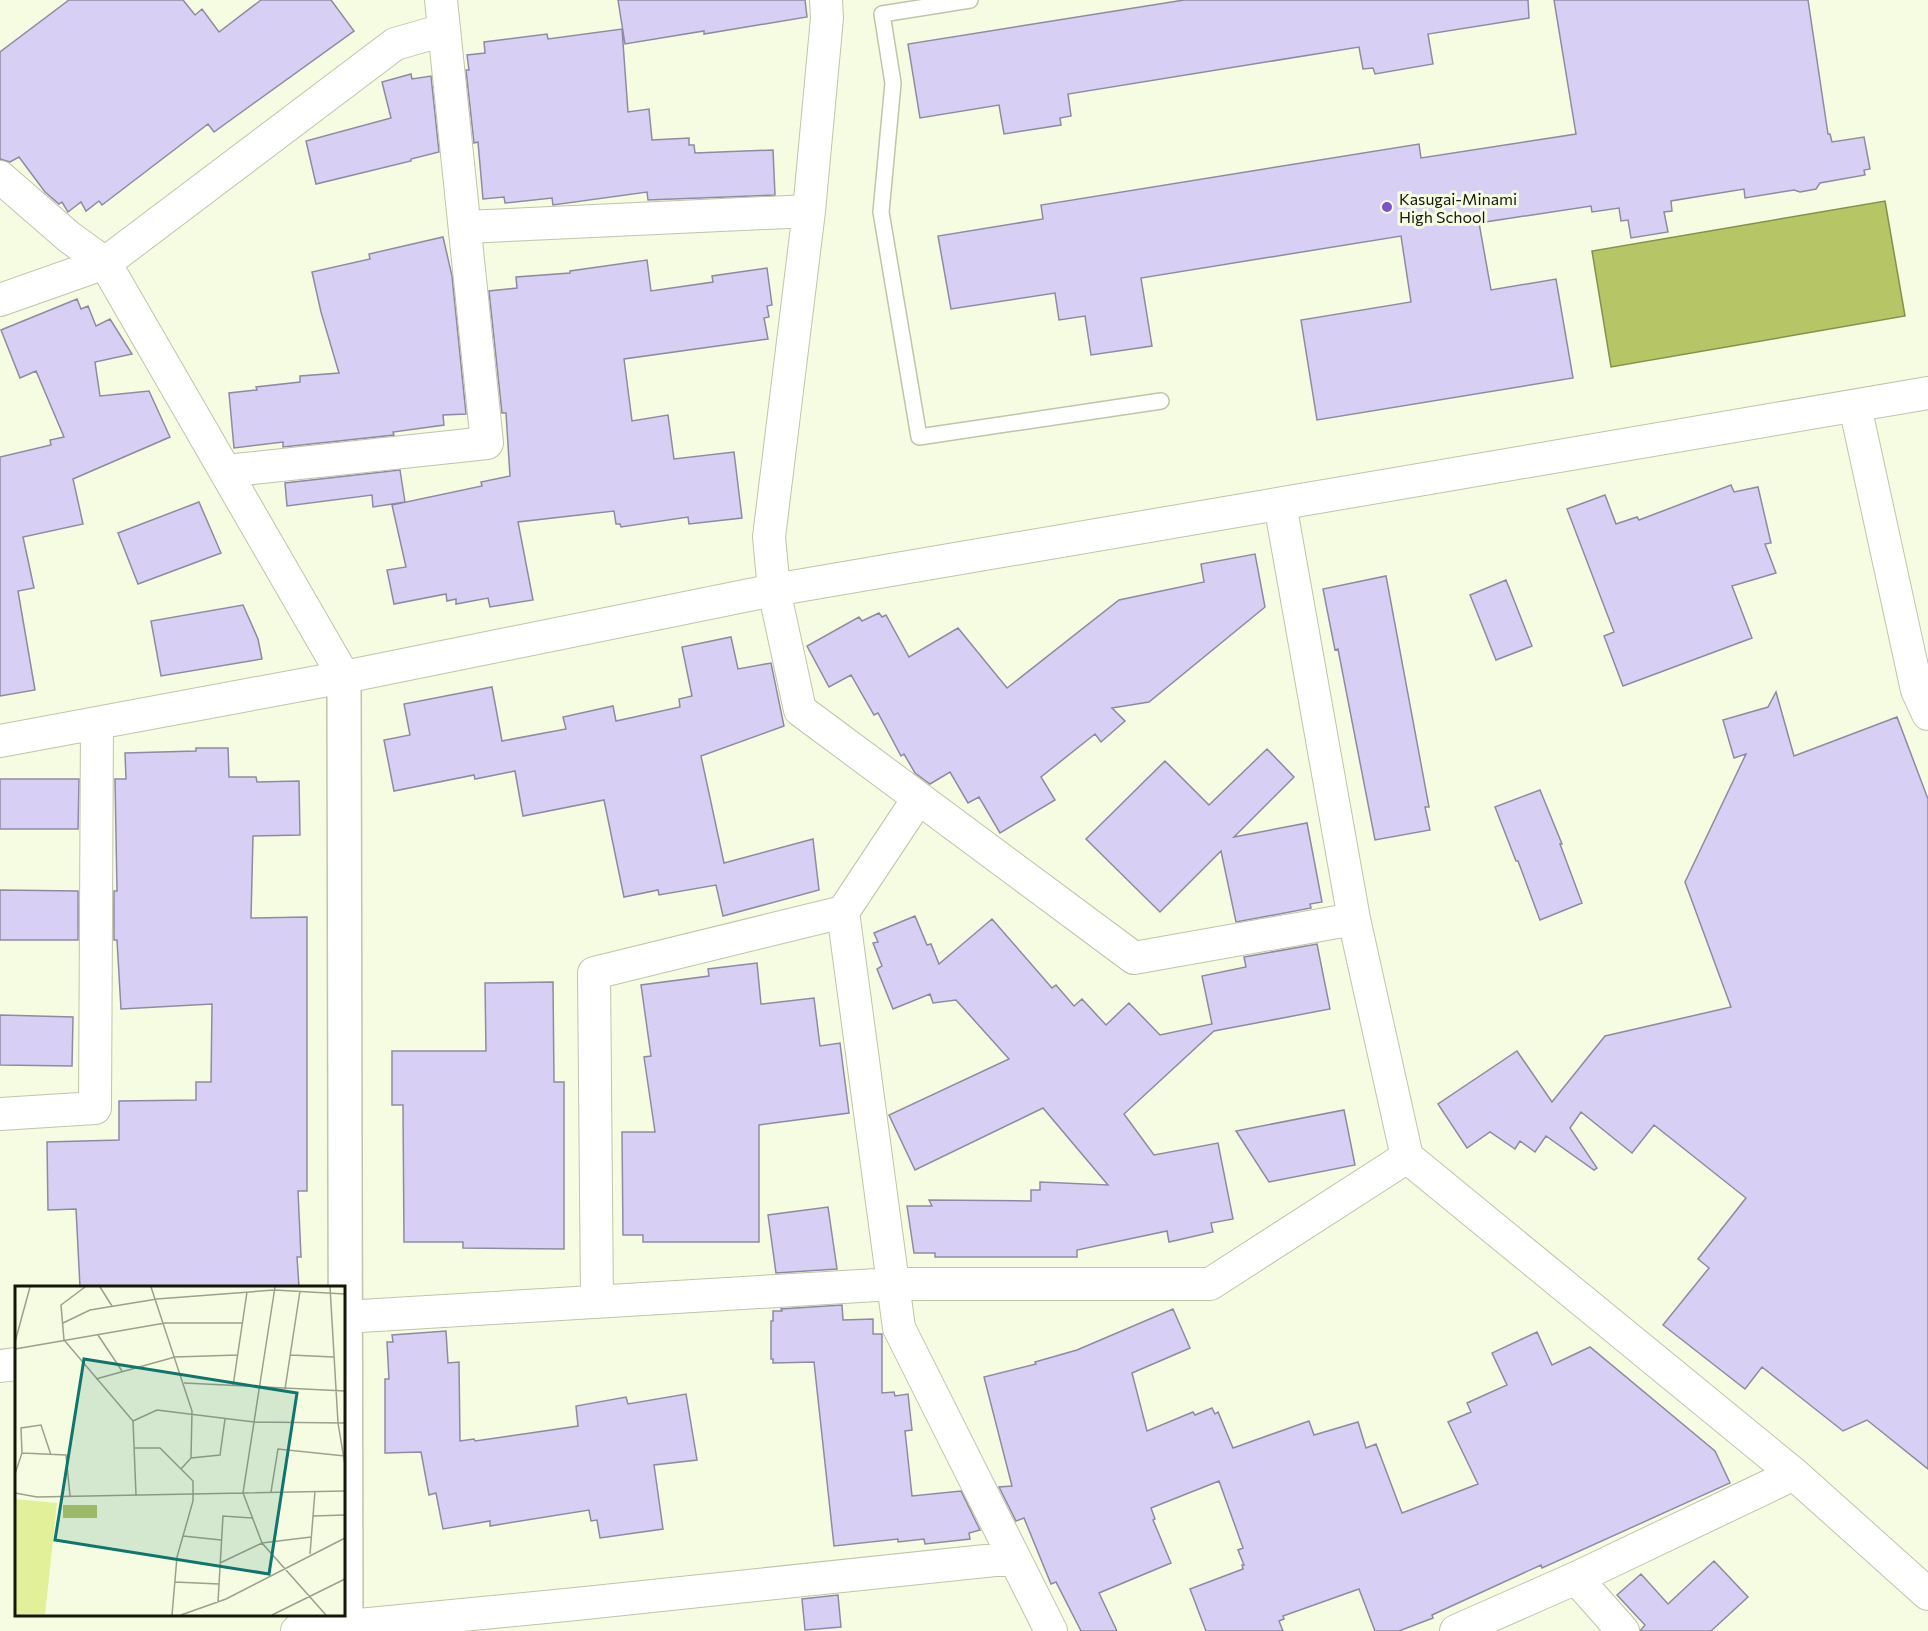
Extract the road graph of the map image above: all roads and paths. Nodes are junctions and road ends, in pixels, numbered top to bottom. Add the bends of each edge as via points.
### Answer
1 (826, 0) edge
2 (970, 0) edge
3 (442, 15) edge
4 (0, 177) edge
5 (809, 211) junction
6 (465, 227) junction
7 (105, 263) junction
8 (0, 300) edge
9 (1928, 393) edge
10 (1161, 401) dead end
11 (1855, 405) junction
12 (226, 471) junction
13 (1280, 504) junction
14 (774, 590) junction
15 (344, 677) junction
16 (1928, 714) edge
17 (97, 724) junction
18 (0, 741) edge
19 (918, 799) junction
20 (843, 912) junction
21 (1354, 919) junction
22 (0, 1114) edge
23 (1407, 1157) junction
24 (893, 1284) junction
25 (344, 1286) edge
26 (597, 1302) junction
27 (345, 1317) edge
28 (15, 1364) edge
29 (0, 1366) edge
30 (345, 1472) edge
31 (1794, 1474) junction
32 (1014, 1558) junction
33 (1576, 1578) junction
34 (1928, 1594) edge
35 (576, 1618) edge
36 (346, 1628) edge
37 (297, 1631) edge
38 (1051, 1631) edge
39 (1456, 1631) edge
40 (1623, 1631) edge

1 - 5 street
2 - 10 lane via 882,14 892,83 881,212 919,437
3 - 6 street
3 - 7 street via 395,44
4 - 7 street
5 - 6 street
5 - 14 street via 769,537
6 - 12 street via 487,443
7 - 8 street
7 - 12 street
9 - 11 street
11 - 13 street
11 - 16 street via 1917,690
12 - 15 street
13 - 14 street
13 - 21 street
14 - 15 street
14 - 19 street via 800,710
15 - 17 street
15 - 25 street
17 - 18 street
17 - 22 street via 95,1108
19 - 20 street
19 - 21 street via 1134,958
20 - 24 street
20 - 26 street via 594,973
21 - 23 street
23 - 24 street via 1210,1284
23 - 31 street
24 - 26 street
24 - 32 street via 899,1328
26 - 27 street
28 - 29 street
30 - 36 street
31 - 33 street
31 - 34 street
32 - 35 street
32 - 38 street
33 - 39 street
33 - 40 street
35 - 36 street
36 - 37 street

